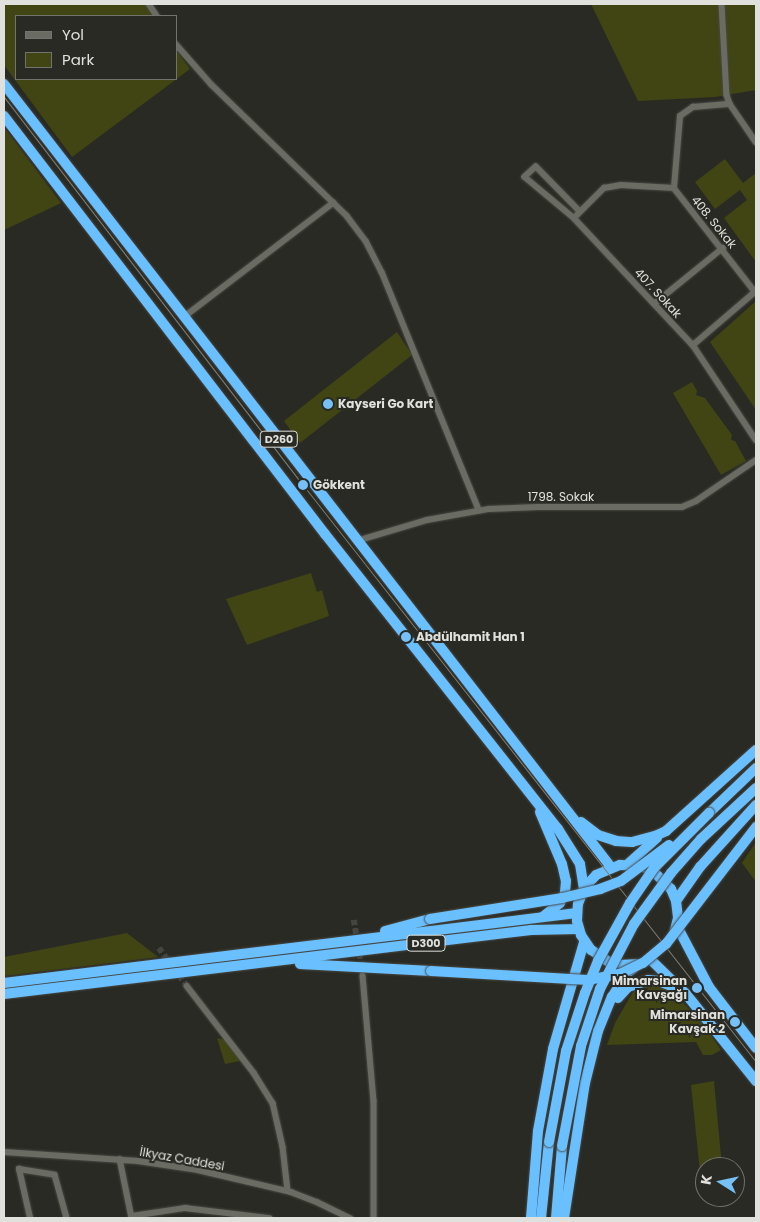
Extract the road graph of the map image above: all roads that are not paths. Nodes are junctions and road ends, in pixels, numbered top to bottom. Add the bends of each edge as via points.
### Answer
1 (149, 4) edge
2 (722, 4) edge
3 (156, 15) edge
4 (178, 46) edge
5 (4, 84) edge
6 (730, 104) junction
7 (4, 116) edge
8 (756, 142) edge
9 (674, 188) junction
10 (334, 203) junction
11 (580, 212) junction
12 (574, 218) junction
13 (723, 248) junction
14 (756, 292) edge
15 (654, 304) junction
16 (184, 317) junction
17 (693, 345) junction
18 (756, 440) edge
19 (756, 460) edge
20 (479, 510) junction
21 (357, 541) junction
22 (756, 750) edge
23 (756, 768) edge
24 (756, 788) edge
25 (554, 794) junction
26 (535, 802) junction
27 (756, 805) edge
28 (709, 813) junction
29 (756, 827) edge
30 (666, 830) junction
31 (628, 864) junction
32 (611, 867) junction
33 (584, 888) junction
34 (676, 901) junction
35 (577, 913) junction
36 (544, 916) junction
37 (677, 926) junction
38 (579, 929) junction
39 (348, 940) junction
40 (584, 942) junction
41 (274, 962) junction
42 (646, 962) junction
43 (363, 976) tunnel mouth
44 (4, 984) edge
45 (187, 986) tunnel mouth
46 (4, 994) edge
47 (686, 994) junction
48 (598, 1031) junction
49 (756, 1048) edge
50 (756, 1081) edge
51 (4, 1152) edge
52 (120, 1159) junction
53 (288, 1191) junction
54 (132, 1217) edge
55 (30, 1218) edge
56 (67, 1218) edge
57 (269, 1218) edge
58 (350, 1218) edge
59 (374, 1218) edge
60 (531, 1218) edge
61 (541, 1218) edge
62 (556, 1218) edge
63 (564, 1218) edge

1 - 3 street
2 - 6 street via 724,76
4 - 10 street via 212,85
5 - 16 highway, D260
6 - 8 street
6 - 9 street via 692,107 680,116
7 - 26 highway, D260
9 - 11 street via 620,185 604,188
9 - 13 street, 408. Sokak
10 - 16 street
10 - 20 street via 354,224 377,261
11 - 12 street
11 - 12 street, 407. Sokak via 536,167 525,177
12 - 15 street, 407. Sokak
13 - 14 street, 408. Sokak
13 - 15 street
14 - 17 street
15 - 17 street, 407. Sokak
16 - 21 highway, D260
17 - 18 street, 407. Sokak
19 - 20 street, 1798. Sokak via 682,507
20 - 21 street, 1798. Sokak via 427,520
21 - 25 highway, D260
22 - 30 highway
23 - 28 highway, D300
24 - 62 highway, bridge via 671,873 634,924 600,989 581,1046 562,1146
25 - 30 highway via 584,825 610,840 640,841
25 - 32 highway
26 - 33 highway via 577,858 584,876
26 - 36 highway via 566,881 560,903
27 - 34 highway via 700,866
28 - 39 highway, D300, bridge via 642,867 621,881 600,889 430,919
28 - 61 highway, bridge via 654,868 630,903 598,961 566,1051 549,1142
29 - 41 highway, D300, bridge via 666,944 643,963 628,970 588,980
30 - 31 highway
31 - 32 highway
31 - 34 highway via 641,866 658,875
32 - 33 highway
33 - 35 highway
34 - 37 highway
35 - 36 highway, D300
35 - 38 highway
36 - 39 highway, D300
37 - 42 highway via 667,946
37 - 49 highway via 710,987
38 - 40 highway
38 - 41 highway, D300 via 531,930
39 - 44 highway, D300
40 - 42 highway via 608,962 624,966
40 - 60 highway via 553,1049 538,1131
41 - 46 highway, D300
42 - 47 highway
42 - 48 highway via 628,972 612,997
43 - 59 street via 374,1101
45 - 53 street via 273,1103
47 - 48 highway via 659,980 631,985 621,994
47 - 50 highway
48 - 63 highway via 578,1120
51 - 52 street, İlkyaz Caddesi
52 - 53 street, İlkyaz Caddesi via 198,1170
52 - 54 street
53 - 58 street, İlkyaz Caddesi
54 - 57 street via 185,1208
55 - 56 street via 19,1169 55,1175

